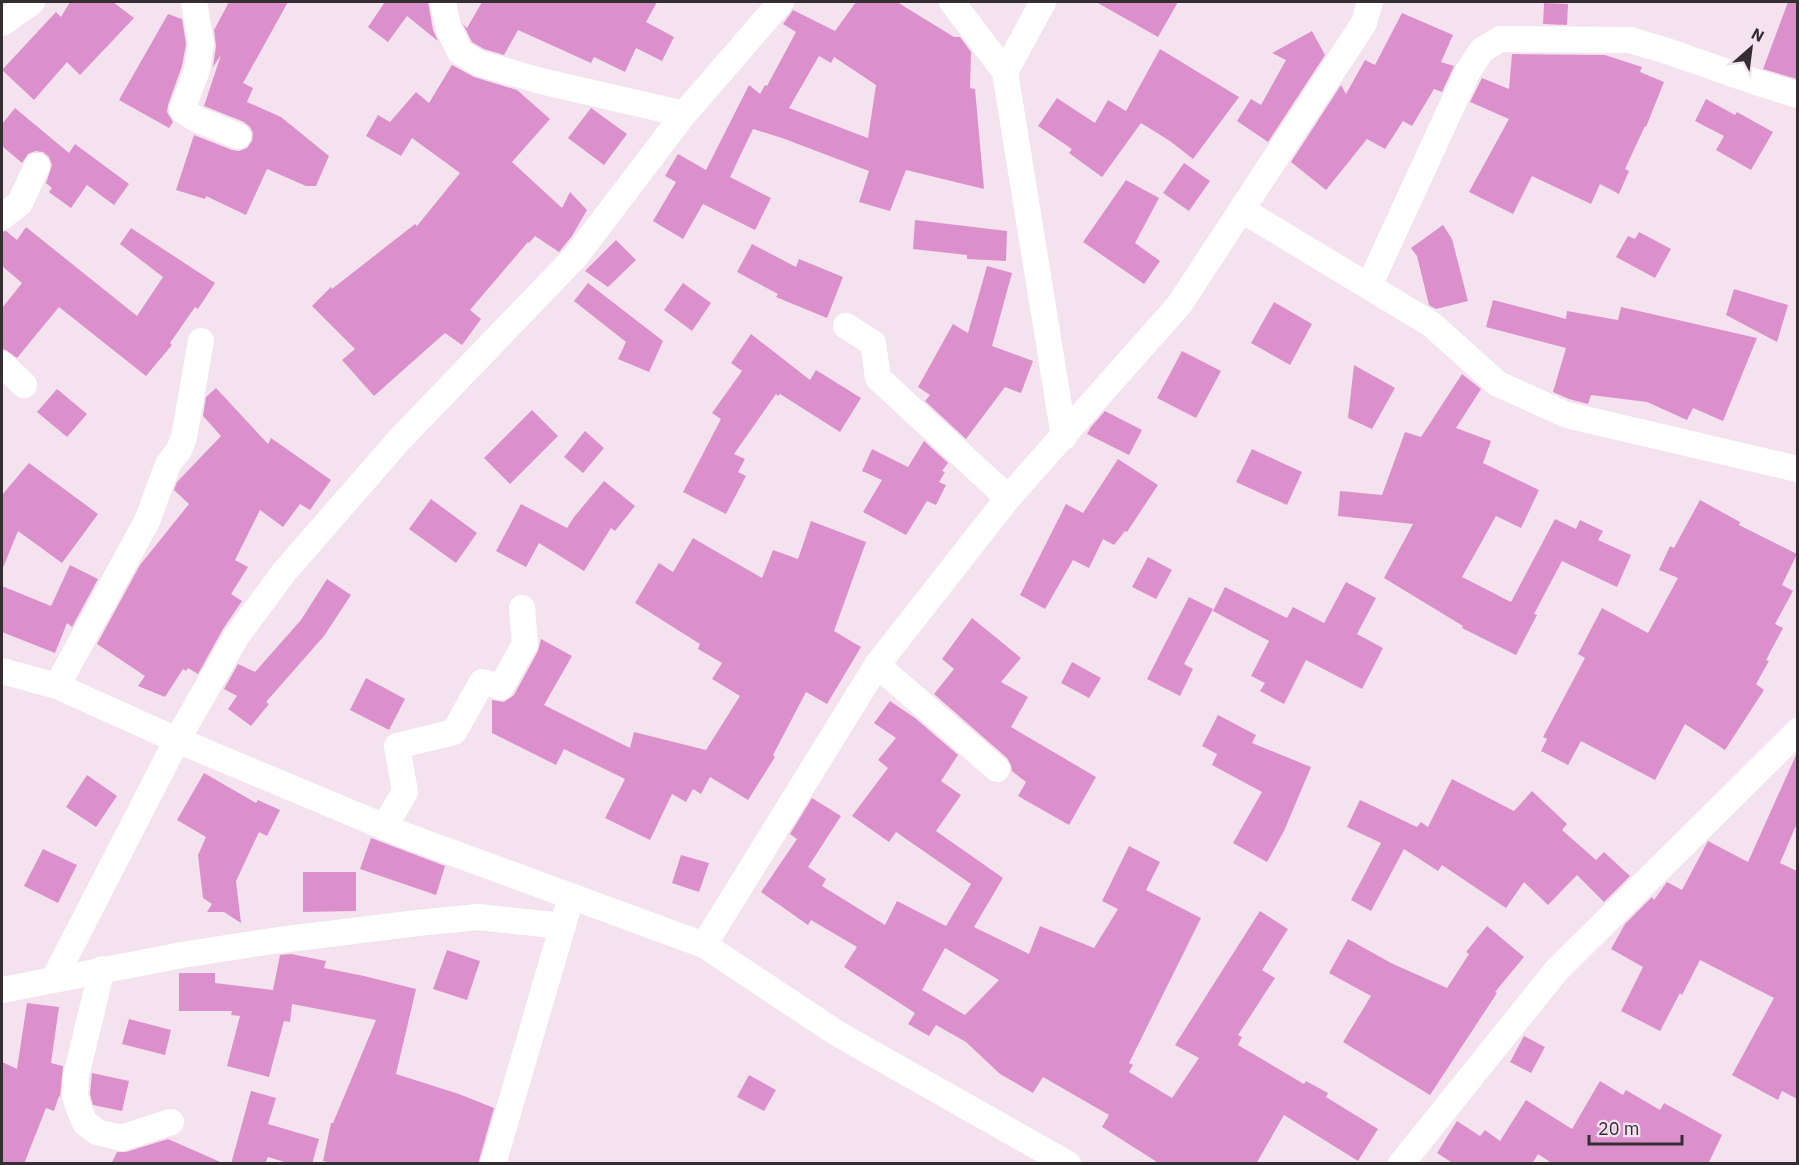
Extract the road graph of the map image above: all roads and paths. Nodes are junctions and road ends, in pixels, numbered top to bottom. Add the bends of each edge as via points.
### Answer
1 (32, 2) edge
2 (194, 2) edge
3 (442, 2) edge
4 (781, 2) edge
5 (952, 2) edge
6 (1043, 2) edge
7 (1370, 2) edge
8 (2, 23) edge
9 (1005, 72) junction
10 (1797, 95) edge
11 (684, 114) junction
12 (238, 136) dead end
13 (37, 166) dead end
14 (1242, 210) junction
15 (2, 217) edge
16 (1369, 286) junction
17 (846, 326) dead end
18 (201, 340) dead end
19 (2, 364) edge
20 (24, 386) dead end
21 (1064, 437) junction
22 (1797, 469) edge
23 (1008, 498) junction
24 (522, 608) dead end
25 (877, 665) junction
26 (2, 671) edge
27 (57, 686) junction
28 (1797, 731) edge
29 (177, 740) junction
30 (997, 769) dead end
31 (384, 827) junction
32 (571, 896) junction
33 (563, 926) junction
34 (704, 945) junction
35 (102, 969) junction
36 (54, 979) junction
37 (2, 990) edge
38 (171, 1122) dead end
39 (493, 1164) edge
40 (1068, 1164) edge
41 (1401, 1164) edge

1 - 8 street
2 - 12 street via 201,44 197,70 182,110
3 - 11 street via 460,52 478,63
4 - 11 street
5 - 9 street
6 - 9 street
7 - 14 street via 1364,23
9 - 21 street
10 - 16 street via 1630,40 1500,39 1482,50 1468,71
11 - 29 street via 576,256 400,440 285,571 236,637
13 - 15 street via 21,203
14 - 16 street
14 - 21 street via 1179,305
16 - 22 street via 1431,324 1498,384 1567,415
17 - 23 street via 873,343 878,378
18 - 27 street via 179,450 168,464 147,521
19 - 20 street
21 - 23 street
23 - 25 street
24 - 31 street via 525,644 501,687 482,682 454,732 397,747 405,792
25 - 30 street
25 - 34 street
26 - 27 street
27 - 29 street
28 - 41 street via 1556,971
29 - 31 street
29 - 36 street
31 - 32 street
32 - 33 street
32 - 34 street
33 - 35 street via 478,917 417,922
33 - 39 street
34 - 40 street via 838,1034
35 - 36 street
35 - 38 street via 76,1076 79,1109 86,1123 97,1132 121,1138
36 - 37 street

